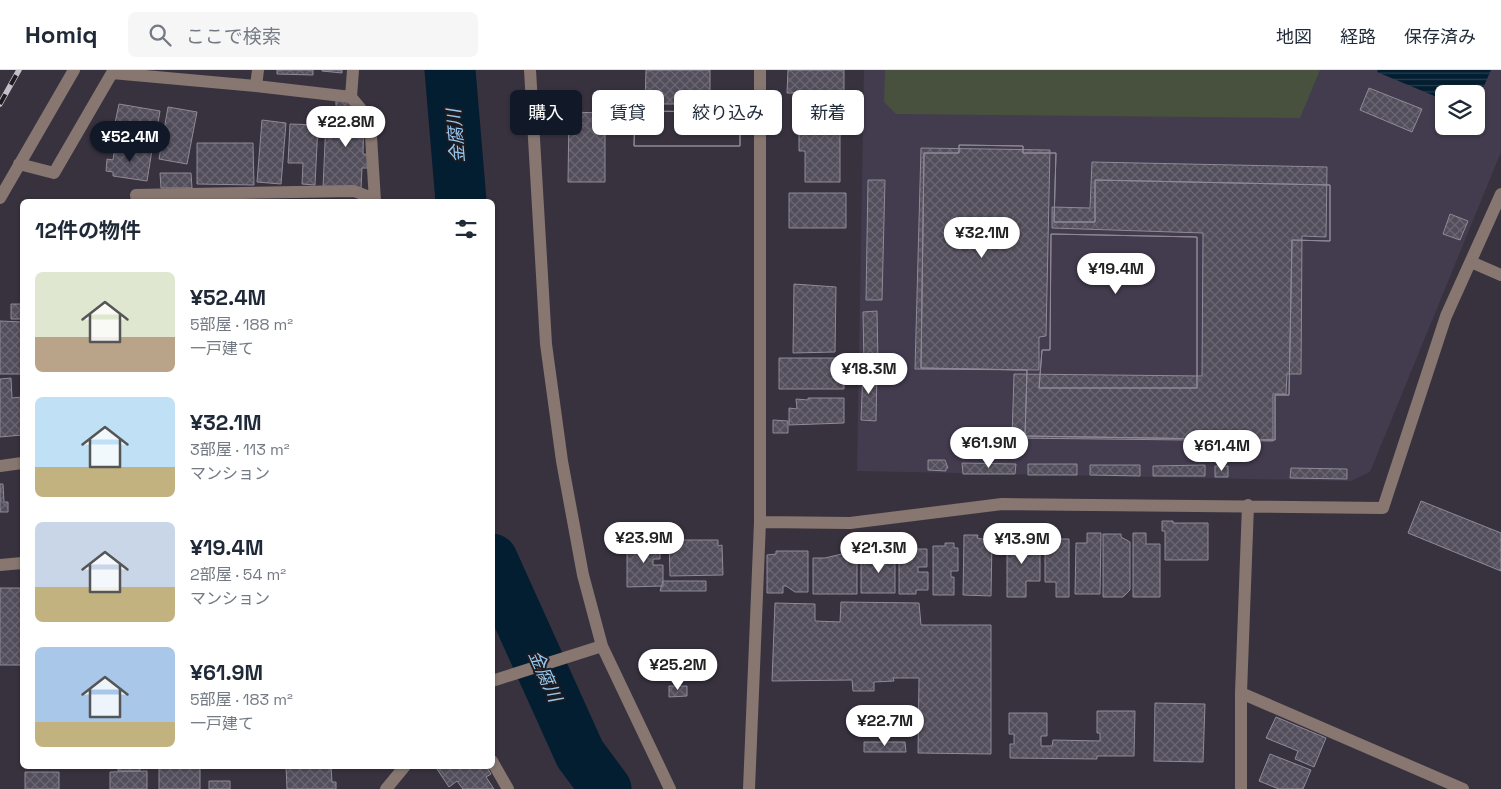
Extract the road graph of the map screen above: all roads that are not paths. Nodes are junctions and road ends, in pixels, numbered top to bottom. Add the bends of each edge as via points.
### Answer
1 (74, 70) edge
2 (258, 70) edge
3 (353, 70) edge
4 (530, 70) edge
5 (760, 70) edge
6 (256, 86) junction
7 (351, 97) junction
8 (20, 164) junction
9 (1501, 194) edge
10 (0, 198) edge
11 (137, 199) edge
12 (373, 199) edge
13 (375, 199) edge
14 (1471, 262) junction
15 (1501, 274) edge
16 (20, 463) edge
17 (0, 466) edge
18 (1248, 505) junction
19 (760, 522) junction
20 (20, 563) edge
21 (0, 565) edge
22 (602, 646) junction
23 (495, 680) edge
24 (1241, 693) junction
25 (495, 766) edge
26 (403, 769) edge
27 (386, 789) edge
28 (508, 789) edge
29 (670, 789) edge
30 (749, 789) edge
31 (1241, 789) edge
32 (1463, 789) edge

1 - 8 street
2 - 6 street
3 - 7 street
4 - 22 street via 546,344 565,480 583,576
5 - 19 street
6 - 7 street
6 - 8 street via 112,73 54,173
7 - 13 street via 370,120
8 - 10 street
9 - 14 street
11 - 12 street via 136,195 354,191
14 - 15 street
14 - 18 street via 1446,316 1383,508
16 - 17 street
18 - 19 street via 1002,504 850,524
18 - 24 street
19 - 30 street
20 - 21 street
22 - 23 street
22 - 29 street
24 - 31 street
24 - 32 street
25 - 28 street
26 - 27 street

